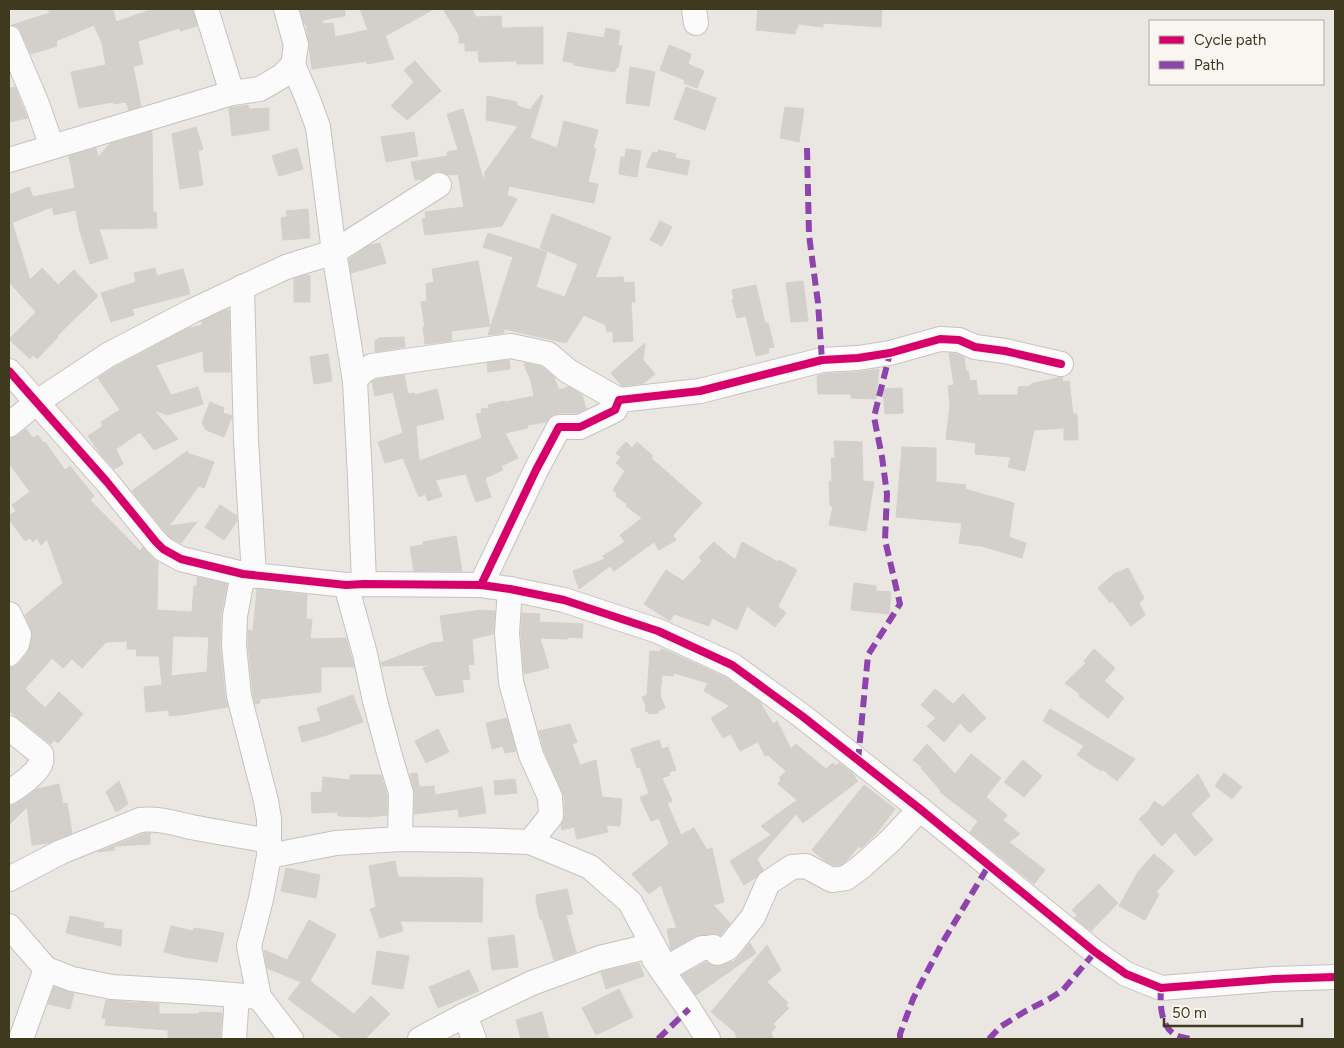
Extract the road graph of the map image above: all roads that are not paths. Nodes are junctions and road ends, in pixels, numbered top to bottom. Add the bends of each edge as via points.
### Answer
1 (206, 9) edge
2 (286, 9) edge
3 (9, 38) edge
4 (294, 65) junction
5 (232, 94) junction
6 (52, 147) junction
7 (9, 160) edge
8 (439, 185) dead end
9 (334, 252) junction
10 (242, 288) junction
11 (1061, 364) dead end
12 (9, 371) edge
13 (354, 381) junction
14 (619, 400) junction
15 (37, 402) junction
16 (9, 425) edge
17 (249, 575) junction
18 (355, 584) junction
19 (480, 585) junction
20 (510, 589) junction
21 (9, 614) edge
22 (9, 654) edge
23 (9, 728) edge
24 (9, 792) edge
25 (920, 809) junction
26 (400, 840) junction
27 (530, 842) junction
28 (269, 848) junction
29 (9, 879) edge
30 (9, 926) edge
31 (646, 947) junction
32 (46, 969) junction
33 (665, 969) junction
34 (1335, 977) edge
35 (248, 996) junction
36 (465, 1015) junction
37 (21, 1039) edge
38 (234, 1039) edge
39 (291, 1039) edge
40 (420, 1039) edge
41 (474, 1039) edge
42 (708, 1039) edge

1 - 5 street
2 - 4 street via 296,46
3 - 6 street
4 - 5 street via 260,89
4 - 9 street via 318,127
5 - 6 street
6 - 7 street
8 - 9 street
9 - 10 street via 286,267
9 - 13 street
10 - 15 street via 108,355
10 - 17 street
11 - 14 street via 975,347 959,340 940,339 890,353 822,360 700,391
12 - 15 street
13 - 14 street via 372,366 511,346 548,354 568,371
13 - 18 street via 360,477
14 - 19 street via 615,410 580,427 558,427
15 - 16 street
15 - 17 street via 163,549 181,559
17 - 18 street
17 - 28 street via 235,616 235,662 239,696 266,801
18 - 19 street
18 - 26 street via 375,701 401,793
19 - 20 street
20 - 25 street via 564,600 658,631 732,665
20 - 27 street via 507,633 511,682 531,755 550,797 551,816
21 - 22 street via 19,635
23 - 24 street via 41,754 42,762 37,770
25 - 33 street via 891,840 846,878 832,880 806,866 792,867 768,883 753,917 728,948 717,953 713,946 702,948
25 - 34 street via 1126,974 1161,988
26 - 27 street
26 - 28 street
27 - 33 street via 590,867 630,902
28 - 29 street via 160,819 140,820 61,852
28 - 35 street via 249,946
30 - 32 street
31 - 33 street
31 - 36 street via 600,958 532,983
31 - 42 street
32 - 35 street via 72,979 112,987
32 - 37 street
35 - 38 street
35 - 39 street
36 - 40 street
36 - 41 street

